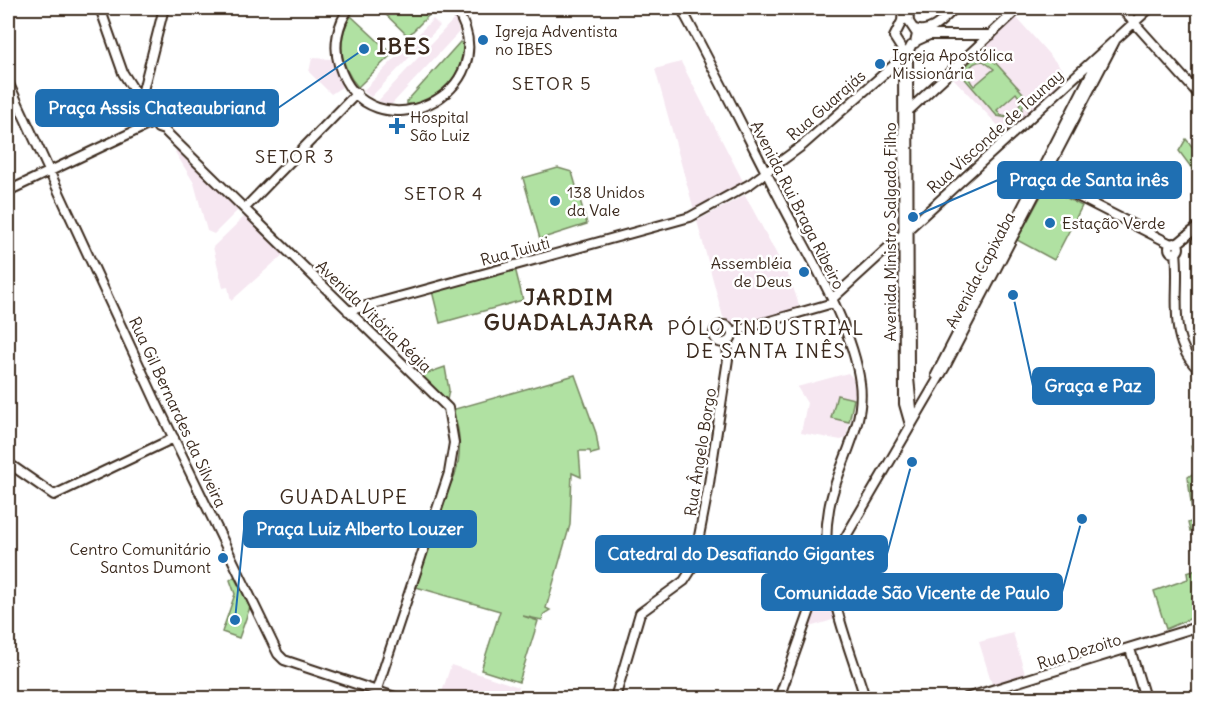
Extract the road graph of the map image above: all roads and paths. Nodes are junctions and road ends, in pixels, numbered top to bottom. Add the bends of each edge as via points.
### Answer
1 (100, 8) edge
2 (164, 8) edge
3 (350, 8) edge
4 (454, 8) edge
5 (681, 8) edge
6 (903, 8) edge
7 (908, 8) edge
8 (955, 8) edge
9 (1019, 8) edge
10 (1121, 8) edge
11 (1150, 8) edge
12 (1134, 22) junction
13 (936, 25) junction
14 (899, 26) junction
15 (913, 27) junction
16 (938, 35) junction
17 (991, 35) junction
18 (1116, 39) junction
19 (913, 44) junction
20 (900, 46) junction
21 (903, 57) junction
22 (1089, 69) junction
23 (8, 82) edge
24 (1088, 91) junction
25 (357, 93) junction
26 (1200, 96) edge
27 (140, 102) junction
28 (906, 113) junction
29 (154, 122) junction
30 (50, 171) junction
31 (766, 173) junction
32 (1041, 177) junction
33 (748, 185) joint
34 (8, 191) edge
35 (245, 208) junction
36 (1200, 225) edge
37 (906, 231) junction
38 (1175, 247) junction
39 (832, 301) junction
40 (348, 311) junction
41 (732, 332) junction
42 (727, 342) junction
43 (1200, 371) edge
44 (910, 421) junction
45 (174, 438) junction
46 (8, 463) edge
47 (828, 567) junction
48 (1200, 626) edge
49 (1130, 649) junction
50 (375, 695) edge
51 (398, 699) edge
52 (615, 699) edge
53 (779, 699) edge
54 (865, 699) edge
55 (966, 699) edge
56 (1145, 699) edge

1 - 27 street, Avenida Vitória Régia via 123,73
2 - 27 street
3 - 25 street via 339,27 337,53 342,72
4 - 25 street via 466,32 467,52 459,77 442,97 419,109 399,111 374,105
5 - 31 street, Avenida Rui Braga Ribeiro
6 - 14 street
7 - 15 street via 908,20
8 - 13 street
9 - 17 street
10 - 12 street
11 - 12 street
12 - 18 street
12 - 26 street
13 - 15 street via 926,31
13 - 16 street
14 - 15 street
14 - 20 street, Avenida Ministro Salgado Filho via 894,37
15 - 19 street, Avenida Ministro Salgado Filho
16 - 17 street
16 - 19 street via 925,36
17 - 28 street
18 - 22 street, Avenida Capixaba
18 - 24 street, Avenida Capixaba
19 - 20 street
19 - 28 street, Avenida Ministro Salgado Filho via 908,52
20 - 21 street, Avenida Ministro Salgado Filho
21 - 28 street, Avenida Ministro Salgado Filho
21 - 31 street, Rua Guarajás
22 - 24 street, Avenida Capixaba
22 - 37 street, Rua Visconde de Taunay
23 - 30 street, Rua Gil Bernardes da Silveira
24 - 32 street, Avenida Capixaba
25 - 35 street
27 - 29 street, Avenida Vitória Régia
28 - 37 street, Avenida Ministro Salgado Filho
29 - 30 street
29 - 35 street, Avenida Vitória Régia
30 - 34 street
30 - 45 street, Rua Gil Bernardes da Silveira
31 - 33 street, Rua Guarajás
31 - 39 street, Avenida Rui Braga Ribeiro
32 - 38 street
32 - 44 street, Avenida Capixaba via 945,367
33 - 40 street, Rua Tuiuti via 690,217
35 - 40 street, Avenida Vitória Régia
36 - 38 street
37 - 39 street, Rua Visconde de Taunay
37 - 44 street, Avenida Ministro Salgado Filho
38 - 43 street via 1177,334 1186,356
39 - 41 street
39 - 47 street, Avenida Rui Braga Ribeiro via 857,367 861,394 856,428 828,511
40 - 50 street, Avenida Vitória Régia via 448,408 454,432 449,473
41 - 42 street
41 - 42 street via 722,325 715,330 717,340
42 - 52 street, Rua Ângelo Borgo via 728,359 693,567 684,581 640,613
44 - 47 street, Avenida Capixaba
45 - 46 street via 54,495
45 - 50 street, Rua Gil Bernardes da Silveira via 284,660
47 - 53 street, Avenida Rui Braga Ribeiro via 811,604
47 - 54 street
48 - 49 street, Rua Dezoito
49 - 55 street, Rua Dezoito
49 - 56 street
50 - 51 street

